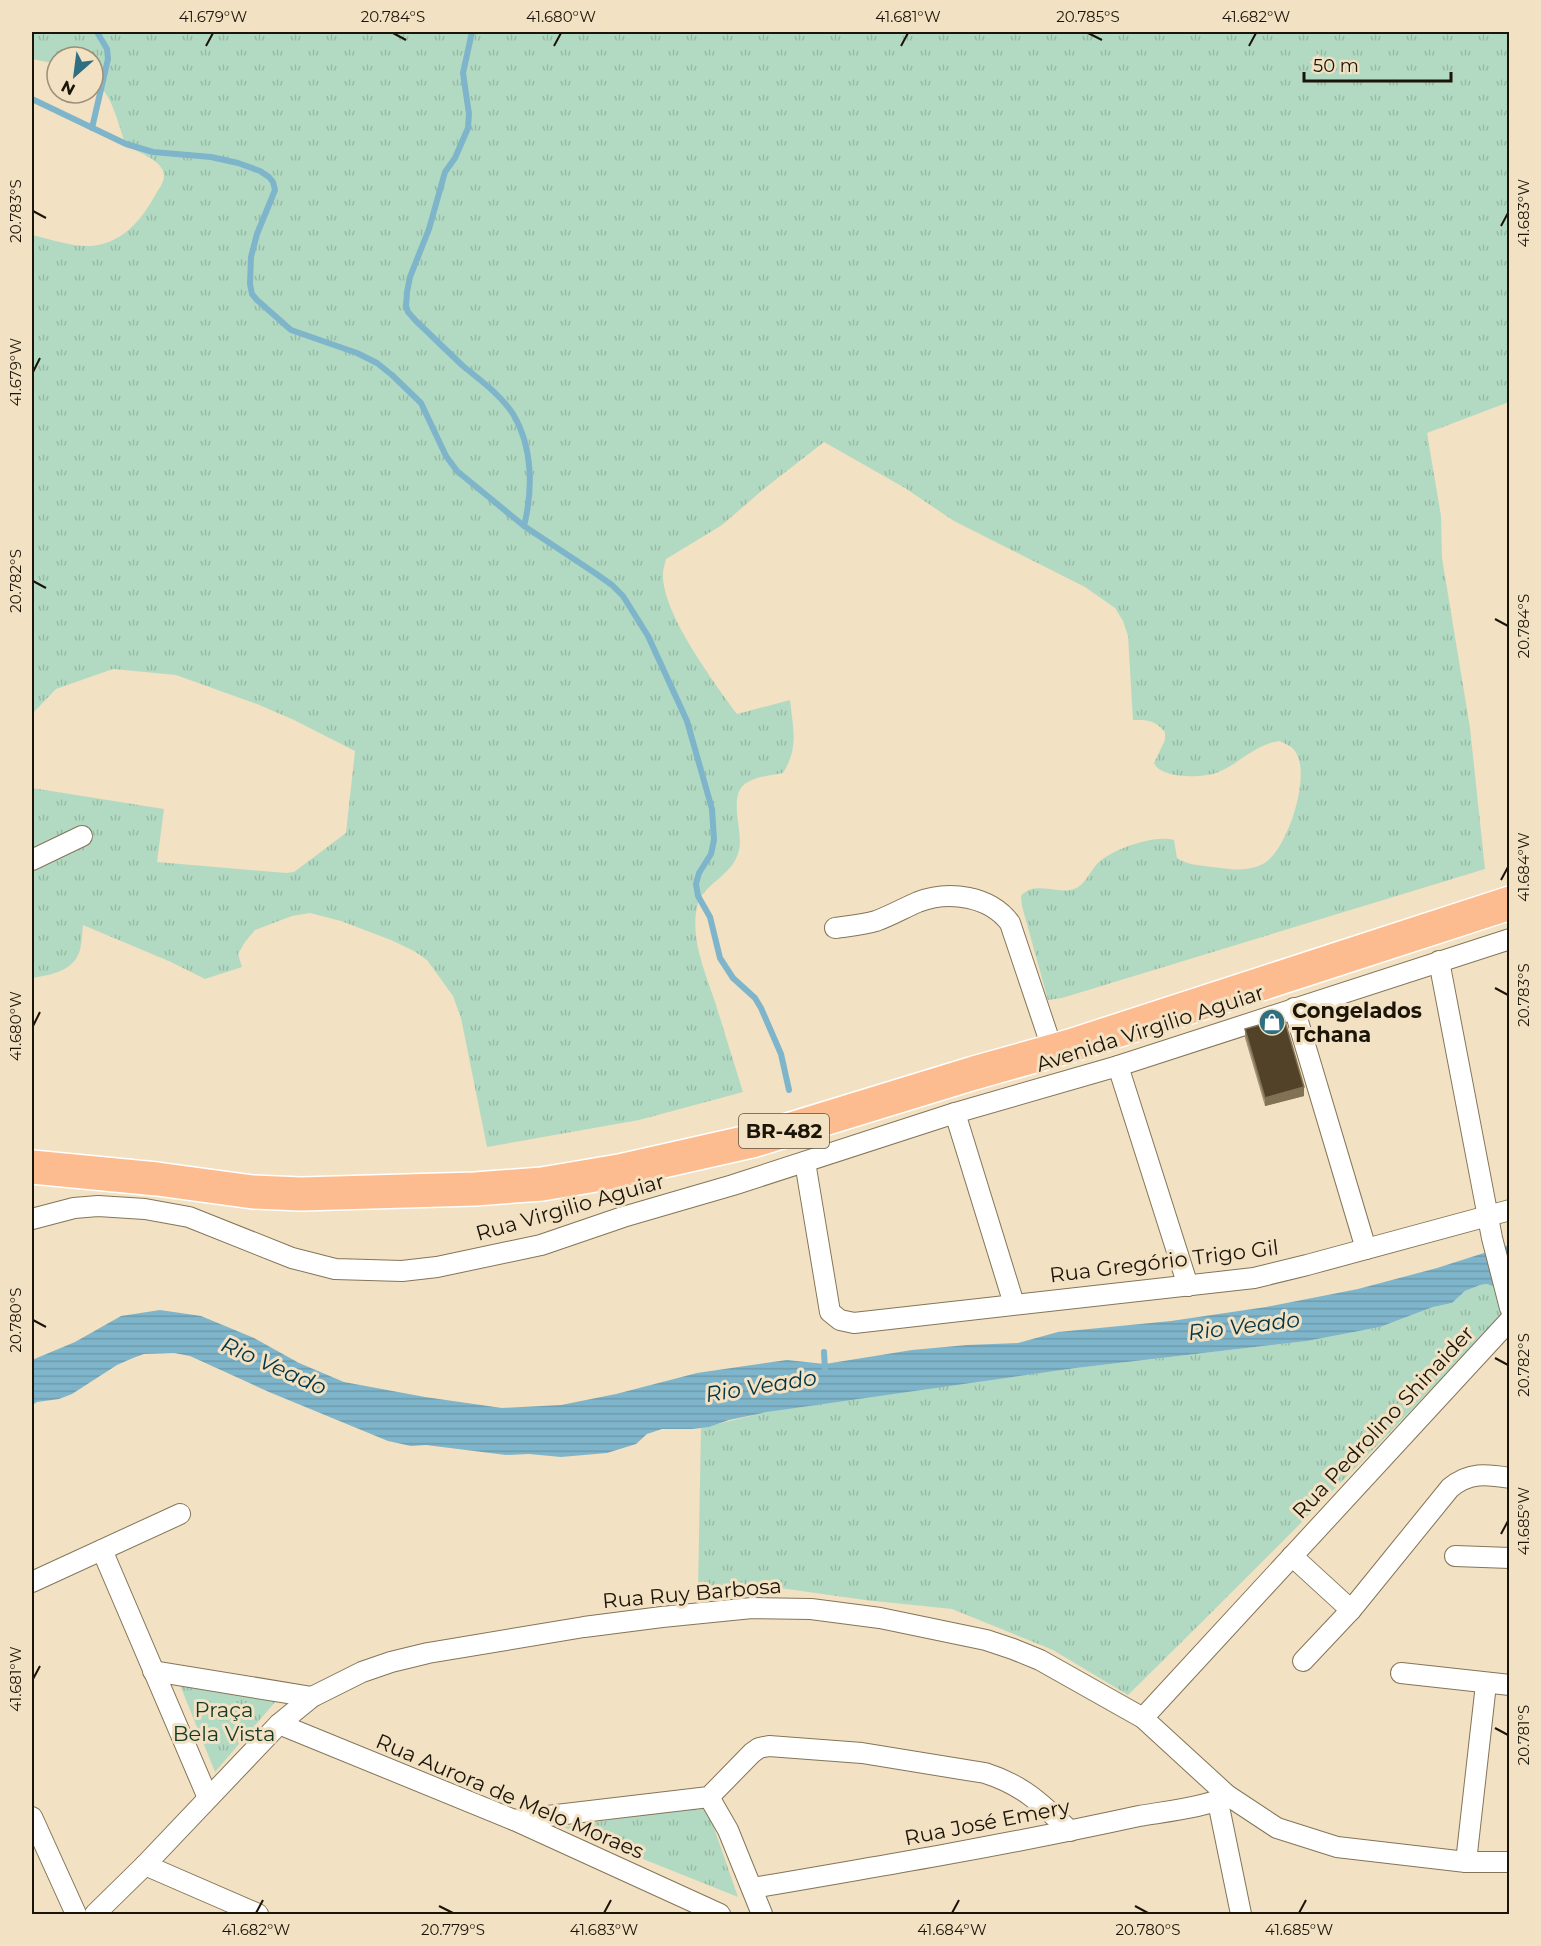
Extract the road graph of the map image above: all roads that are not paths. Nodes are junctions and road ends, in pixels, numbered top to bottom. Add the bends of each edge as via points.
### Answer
1 (82, 836) dead end
2 (32, 860) edge
3 (1509, 903) edge
4 (835, 928) dead end
5 (1509, 939) edge
6 (1439, 961) junction
7 (1294, 1008) junction
8 (1053, 1051) junction
9 (1118, 1066) junction
10 (955, 1113) junction
11 (805, 1162) junction
12 (32, 1167) edge
13 (1509, 1210) edge
14 (1487, 1215) junction
15 (32, 1219) edge
16 (1366, 1249) junction
17 (1188, 1286) junction
18 (1014, 1304) junction
19 (1509, 1308) edge
20 (1509, 1320) edge
21 (1509, 1478) edge
22 (180, 1514) dead end
23 (102, 1550) junction
24 (1292, 1556) junction
25 (1455, 1556) dead end
26 (1509, 1558) edge
27 (32, 1582) edge
28 (1351, 1610) junction
29 (1303, 1661) dead end
30 (153, 1671) junction
31 (1401, 1673) dead end
32 (1486, 1684) junction
33 (1509, 1685) edge
34 (312, 1697) junction
35 (1143, 1718) junction
36 (279, 1724) junction
37 (709, 1797) junction
38 (208, 1798) junction
39 (1223, 1798) junction
40 (32, 1817) edge
41 (514, 1820) junction
42 (1070, 1832) junction
43 (1466, 1862) junction
44 (1509, 1862) edge
45 (145, 1865) junction
46 (753, 1888) junction
47 (76, 1914) edge
48 (96, 1914) edge
49 (258, 1914) edge
50 (720, 1914) edge
51 (762, 1914) edge
52 (1241, 1914) edge

1 - 2 street
3 - 8 highway, BR-482
4 - 8 street via 874,922 919,901 938,897 977,900 993,906 1010,923
5 - 6 street, Avenida Virgilio Aguiar
6 - 7 street, Avenida Virgilio Aguiar
6 - 14 street
7 - 9 street, Avenida Virgilio Aguiar
7 - 16 street
8 - 12 highway, BR-482 via 752,1141 542,1184 301,1194
9 - 10 street, Avenida Virgilio Aguiar
9 - 17 street
10 - 11 street, Avenida Virgilio Aguiar
10 - 18 street
11 - 15 street, Rua Virgilio Aguiar via 541,1245 437,1267 402,1270 335,1269 292,1258 189,1217 166,1212 98,1206
11 - 18 street, Rua Gregório Trigo Gil via 830,1311 840,1320 854,1323
13 - 14 street, Rua Gregório Trigo Gil
14 - 16 street, Rua Gregório Trigo Gil
14 - 19 street
16 - 17 street, Rua Gregório Trigo Gil via 1254,1278
17 - 18 street, Rua Gregório Trigo Gil
20 - 24 street, Rua Pedrolino Shinaider
21 - 28 street via 1478,1474 1450,1488
22 - 23 street
23 - 27 street
23 - 30 street
24 - 28 street
24 - 35 street, Rua Pedrolino Shinaider
25 - 26 street
28 - 29 street
30 - 34 street
30 - 38 street
31 - 32 street
32 - 33 street
32 - 43 street
34 - 35 street, Rua Ruy Barbosa via 362,1672 428,1653 662,1617 752,1608 811,1609 880,1618 1013,1648
34 - 36 street, Rua Ruy Barbosa
35 - 39 street, Rua Ruy Barbosa
36 - 38 street, Rua Ruy Barbosa
36 - 41 street, Rua Aurora de Melo Moraes
37 - 41 street
37 - 42 street via 759,1748 862,1754 1001,1778 1030,1794
37 - 46 street
38 - 45 street, Rua Ruy Barbosa
39 - 42 street, Rua José Emery
39 - 43 street, Rua Ruy Barbosa via 1277,1828 1337,1847
39 - 52 street
40 - 47 street
41 - 50 street, Rua Aurora de Melo Moraes
42 - 46 street, Rua José Emery
43 - 44 street, Rua Ruy Barbosa
45 - 48 street, Rua Ruy Barbosa
45 - 49 street
46 - 51 street

